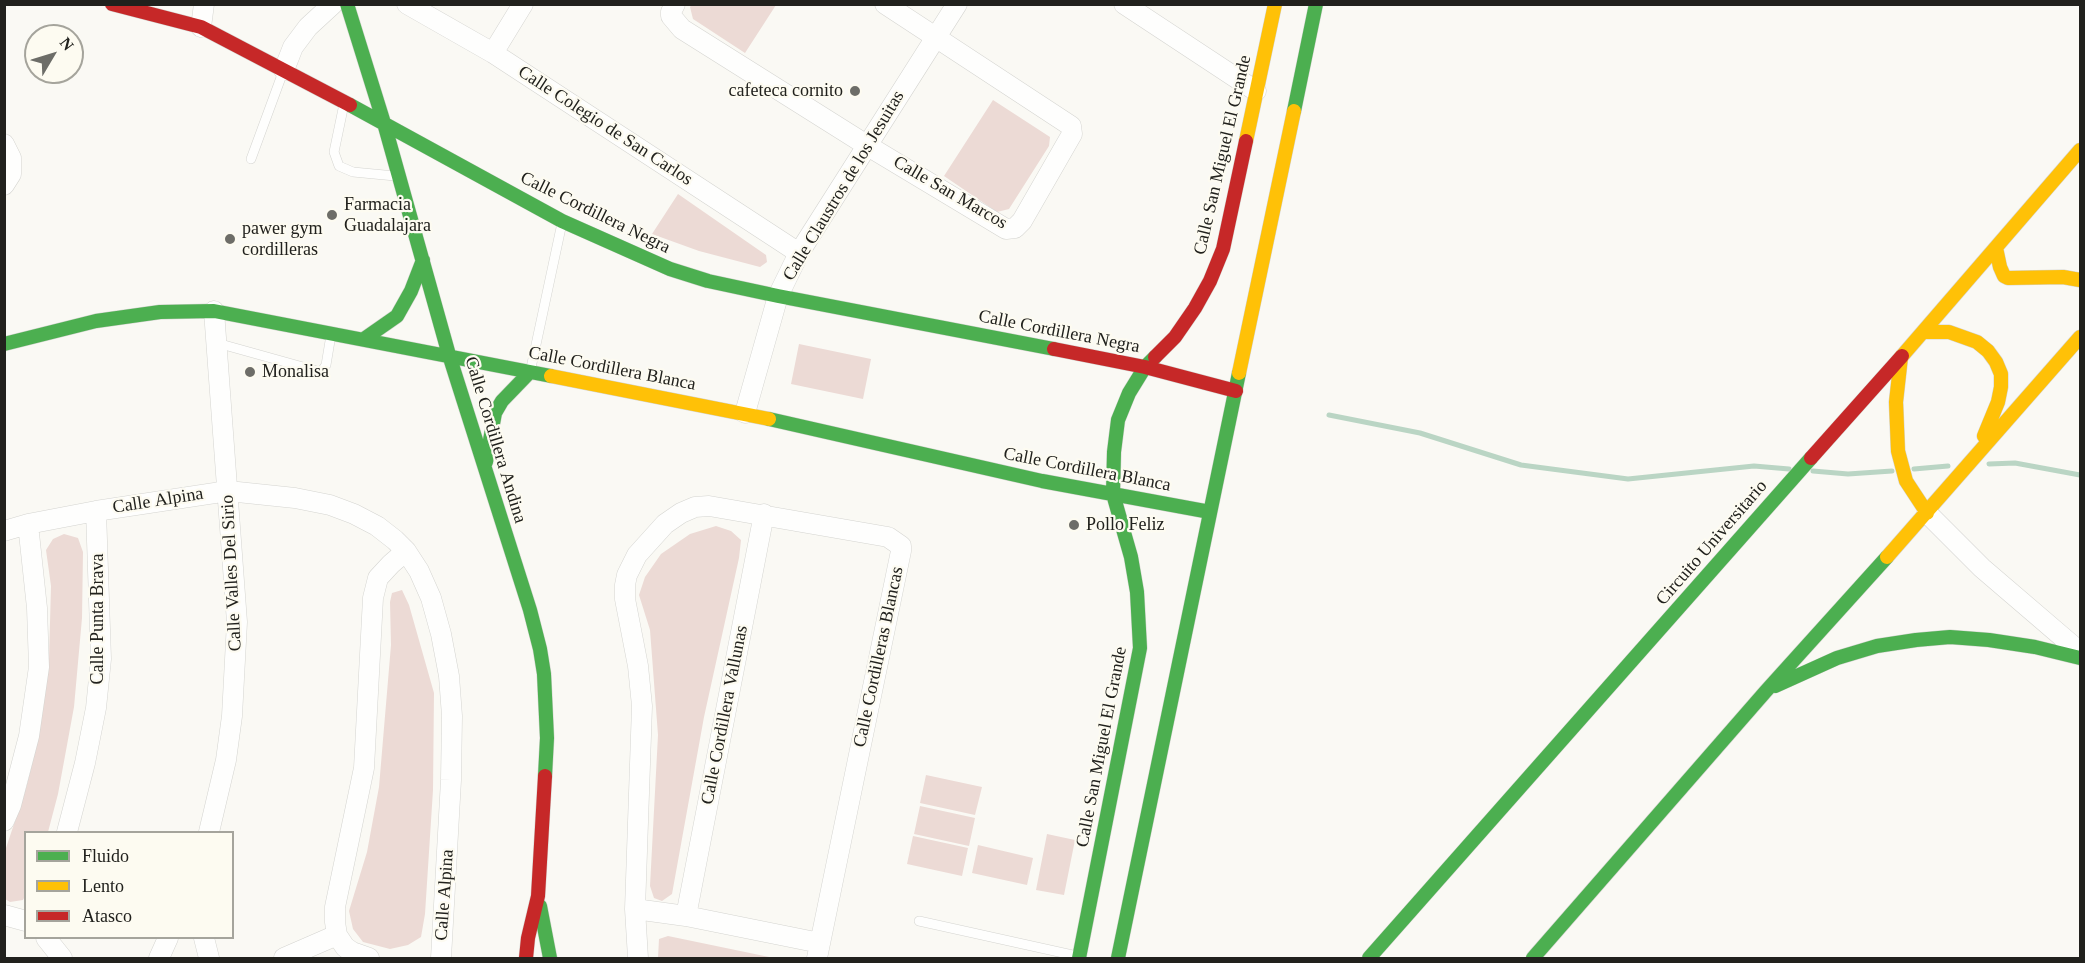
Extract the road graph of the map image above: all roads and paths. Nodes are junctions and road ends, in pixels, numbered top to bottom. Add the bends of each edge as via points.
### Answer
1 (112, 4) edge
2 (204, 4) edge
3 (333, 4) edge
4 (347, 4) edge
5 (407, 4) edge
6 (523, 4) edge
7 (675, 4) edge
8 (885, 4) edge
9 (957, 4) edge
10 (1124, 4) edge
11 (1275, 4) edge
12 (1316, 4) edge
13 (201, 27) junction
14 (935, 37) junction
15 (492, 53) junction
16 (284, 70) junction
17 (1256, 91) junction
18 (345, 102) junction
19 (384, 123) junction
20 (4, 144) edge
21 (868, 146) junction
22 (2080, 150) edge
23 (251, 159) dead end
24 (400, 176) junction
25 (4, 185) edge
26 (562, 221) junction
27 (1996, 248) junction
28 (799, 254) junction
29 (423, 260) junction
30 (2080, 280) edge
31 (778, 296) junction
32 (214, 311) junction
33 (331, 332) junction
34 (1923, 332) junction
35 (2080, 337) edge
36 (364, 339) junction
37 (217, 343) junction
38 (4, 344) edge
39 (449, 355) junction
40 (1901, 357) junction
41 (1145, 367) junction
42 (530, 372) junction
43 (1236, 391) junction
44 (745, 413) junction
45 (1976, 457) junction
46 (485, 469) junction
47 (228, 491) junction
48 (1113, 494) junction
49 (96, 511) junction
50 (1210, 512) junction
51 (1927, 513) junction
52 (764, 514) junction
53 (27, 524) junction
54 (4, 531) edge
55 (406, 551) junction
56 (2080, 652) edge
57 (2080, 658) edge
58 (1766, 691) junction
59 (4, 820) edge
60 (67, 831) edge
61 (209, 831) edge
62 (538, 896) junction
63 (635, 909) junction
64 (4, 915) edge
65 (686, 916) junction
66 (24, 920) edge
67 (919, 921) dead end
68 (337, 935) junction
69 (47, 939) edge
70 (168, 939) edge
71 (204, 939) edge
72 (818, 951) edge
73 (62, 958) edge
74 (159, 958) edge
75 (209, 958) edge
76 (284, 958) edge
77 (369, 958) edge
78 (441, 958) edge
79 (526, 958) edge
80 (550, 958) edge
81 (638, 958) edge
82 (1079, 958) edge
83 (1118, 958) edge
84 (1369, 958) edge
85 (1533, 958) edge

1 - 13 street, Calle Cordillera Negra
2 - 13 street
3 - 16 street via 293,47
4 - 19 street, Calle Cordillera Andina
5 - 15 street, Calle Colegio de San Carlos
6 - 15 street
7 - 21 street, Calle San Marcos via 671,16 682,29
8 - 14 street, Calle San Marcos
9 - 14 street, Calle Claustros de los Jesuitas
10 - 17 street
11 - 17 street, Calle San Miguel El Grande
12 - 43 street
13 - 16 street, Calle Cordillera Negra
14 - 21 street, Calle Claustros de los Jesuitas
14 - 21 street, Calle San Marcos via 1071,126 1071,134 1022,221 1015,228 1006,229
15 - 28 street, Calle Colegio de San Carlos
16 - 18 street, Calle Cordillera Negra
16 - 23 lane
17 - 41 street, Calle San Miguel El Grande via 1223,249 1196,308
18 - 19 street, Calle Cordillera Negra
18 - 24 lane via 334,152 339,166 353,172
19 - 24 street, Calle Cordillera Andina
19 - 26 street, Calle Cordillera Negra
20 - 25 street via 11,158 11,174
21 - 28 street, Calle Claustros de los Jesuitas
22 - 27 street, Circuito Universitario
24 - 29 street, Calle Cordillera Andina
26 - 31 street, Calle Cordillera Negra via 670,269
26 - 42 lane
27 - 30 street via 2000,267 2008,278
27 - 34 street, Circuito Universitario
28 - 31 street, Calle Claustros de los Jesuitas
29 - 36 street via 397,316
29 - 39 street, Calle Cordillera Andina
31 - 41 street, Calle Cordillera Negra
31 - 44 street, Calle Claustros de los Jesuitas
32 - 33 street, Calle Cordillera Blanca
32 - 37 street, Calle Valles Del Sirio
32 - 38 street, Calle Cordillera Blanca via 160,312 96,321
33 - 36 street, Calle Cordillera Blanca
33 - 37 lane via 326,365 321,372
34 - 40 street, Circuito Universitario
34 - 45 street via 1949,332 1977,342 1996,362 2001,374 1998,402
35 - 45 street
36 - 39 street, Calle Cordillera Blanca
37 - 47 street, Calle Valles Del Sirio
39 - 42 street, Calle Cordillera Blanca
39 - 46 street, Calle Cordillera Andina
40 - 51 street via 1896,402 1898,451 1912,494
40 - 84 street, Circuito Universitario
41 - 43 street, Calle Cordillera Negra
41 - 48 street, Calle San Miguel El Grande via 1118,420
42 - 44 street, Calle Cordillera Blanca
42 - 46 street via 495,412
43 - 50 street
44 - 48 street, Calle Cordillera Blanca
45 - 51 street
46 - 62 street, Calle Cordillera Andina via 530,610 544,674 547,738
47 - 49 street, Calle Alpina
47 - 55 street, Calle Alpina via 330,505 376,526
47 - 61 street, Calle Valles Del Sirio via 236,658 226,760
48 - 50 street, Calle Cordillera Blanca
48 - 82 street, Calle San Miguel El Grande via 1131,557 1140,648
49 - 53 street, Calle Alpina
49 - 60 street, Calle Punta Brava via 101,659 96,708
50 - 83 street
51 - 56 street via 1982,568
51 - 58 street
52 - 63 street, Calle Cordilleras Blancas via 709,506 688,510 651,538 627,575 625,599 642,706
52 - 65 street, Calle Cordillera Vallunas
52 - 72 street, Calle Cordilleras Blancas via 888,537 902,551
53 - 54 street, Calle Alpina
53 - 59 street via 39,667 29,736 12,805
55 - 68 street via 378,578 374,598 364,768 336,907
55 - 78 street, Calle Alpina via 430,598 449,676 451,780
57 - 58 street via 1989,640 1916,640 1837,658
58 - 85 street
62 - 79 street, Calle Cordillera Andina
62 - 80 street, Calle Cordillera Andina
63 - 65 street, Calle Cordilleras Blancas
63 - 81 street, Calle Cordilleras Blancas
64 - 66 street
65 - 72 street, Calle Cordilleras Blancas
67 - 82 lane
68 - 76 street
68 - 77 street via 345,947
69 - 73 street
70 - 74 street
71 - 75 street

